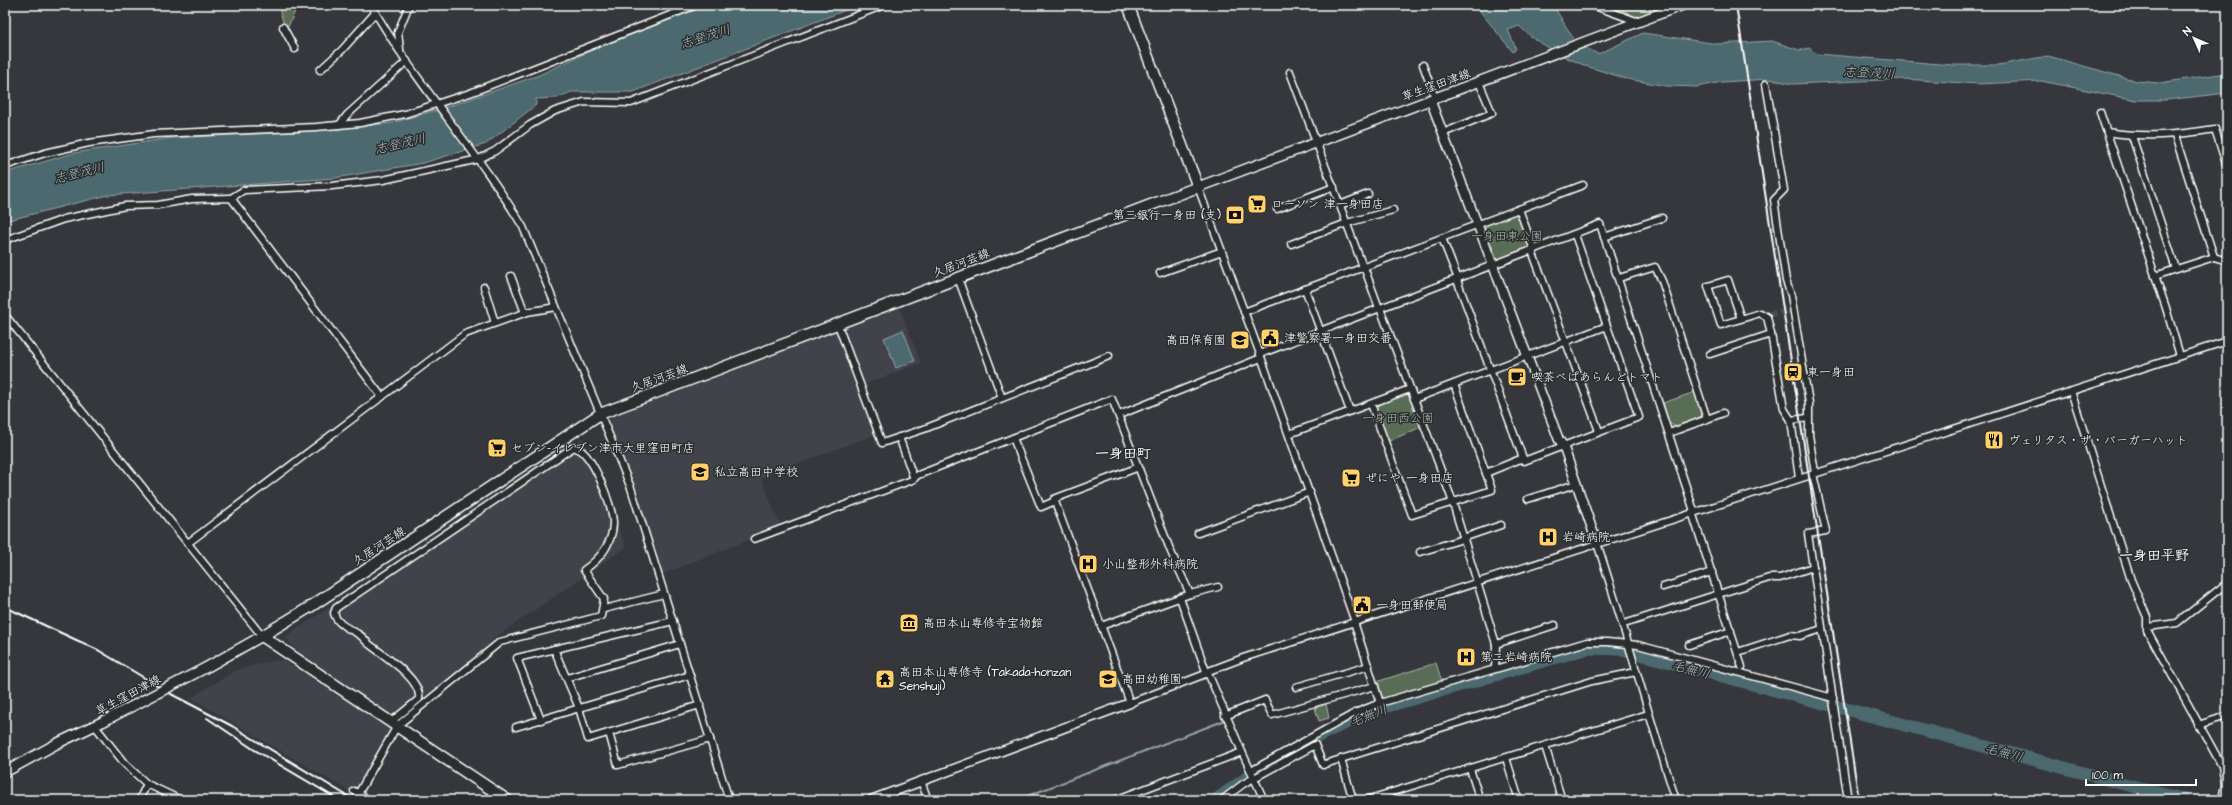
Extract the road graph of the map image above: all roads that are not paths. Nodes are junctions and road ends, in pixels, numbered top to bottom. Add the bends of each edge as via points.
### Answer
1 (371, 5) edge
2 (409, 5) edge
3 (696, 5) edge
4 (884, 5) edge
5 (1128, 5) edge
6 (1592, 5) edge
7 (1683, 5) edge
8 (375, 13) junction
9 (1640, 22) junction
10 (283, 27) dead end
11 (295, 49) dead end
12 (401, 53) junction
13 (407, 61) junction
14 (1423, 65) dead end
15 (320, 70) dead end
16 (1290, 72) dead end
17 (1479, 82) junction
18 (1766, 84) dead end
19 (1432, 98) junction
20 (438, 103) junction
21 (2100, 112) dead end
22 (339, 125) junction
23 (2107, 132) junction
24 (1443, 133) junction
25 (2132, 136) junction
26 (2175, 136) junction
27 (1317, 142) junction
28 (478, 158) junction
29 (5, 166) edge
30 (2227, 167) edge
31 (1583, 185) dead end
32 (1198, 187) junction
33 (1334, 187) junction
34 (1368, 194) dead end
35 (230, 198) junction
36 (1340, 205) junction
37 (1277, 209) dead end
38 (1519, 209) junction
39 (1393, 210) dead end
40 (1662, 218) dead end
41 (1347, 223) junction
42 (1477, 224) junction
43 (1575, 235) junction
44 (1604, 237) junction
45 (1442, 238) junction
46 (5, 240) edge
47 (1292, 244) dead end
48 (1222, 251) junction
49 (1533, 251) junction
50 (2214, 257) junction
51 (2227, 261) edge
52 (1493, 266) junction
53 (1364, 267) junction
54 (2176, 269) junction
55 (1160, 273) dead end
56 (511, 276) dead end
57 (2155, 276) junction
58 (958, 278) junction
59 (1619, 278) junction
60 (1457, 279) junction
61 (484, 287) dead end
62 (1305, 289) junction
63 (556, 307) junction
64 (1380, 308) junction
65 (1244, 312) junction
66 (525, 313) junction
67 (5, 315) edge
68 (1741, 319) junction
69 (495, 322) junction
70 (838, 325) junction
71 (1607, 326) junction
72 (1320, 331) junction
73 (1771, 334) junction
74 (2227, 341) edge
75 (1566, 342) junction
76 (1710, 354) dead end
77 (1109, 356) dead end
78 (1261, 356) junction
79 (1527, 356) junction
80 (2180, 356) junction
81 (1490, 370) junction
82 (1454, 384) junction
83 (1410, 389) junction
84 (2070, 391) junction
85 (382, 397) junction
86 (1002, 398) junction
87 (1414, 399) junction
88 (1371, 404) junction
89 (1350, 411) junction
90 (1724, 413) dead end
91 (600, 414) junction
92 (1119, 415) junction
93 (1808, 418) junction
94 (1707, 419) junction
95 (1791, 420) junction
96 (1600, 431) junction
97 (1669, 432) junction
98 (1289, 434) junction
99 (899, 437) junction
100 (1013, 438) junction
101 (1563, 445) junction
102 (1523, 458) junction
103 (1139, 467) junction
104 (1486, 473) junction
105 (1814, 474) junction
106 (1799, 478) junction
107 (914, 479) junction
108 (1576, 484) junction
109 (1310, 492) junction
110 (1528, 499) dead end
111 (1055, 502) junction
112 (1451, 503) junction
113 (1693, 512) junction
114 (1501, 525) dead end
115 (1198, 533) dead end
116 (1463, 538) junction
117 (754, 540) dead end
118 (188, 543) junction
119 (1597, 544) junction
120 (1420, 552) dead end
121 (1813, 567) junction
122 (1712, 572) junction
123 (1477, 582) junction
124 (2227, 583) edge
125 (1218, 587) dead end
126 (1663, 588) dead end
127 (664, 594) junction
128 (1190, 594) junction
129 (1719, 594) junction
130 (1180, 598) junction
131 (604, 609) junction
132 (673, 621) junction
133 (1355, 622) junction
134 (1624, 624) junction
135 (1555, 625) dead end
136 (1102, 626) junction
137 (2148, 627) junction
138 (1822, 629) junction
139 (1731, 631) junction
140 (262, 636) junction
141 (680, 644) junction
142 (1496, 644) junction
143 (1629, 644) junction
144 (1689, 645) dead end
145 (554, 649) junction
146 (1738, 652) junction
147 (1369, 666) junction
148 (1742, 667) dead end
149 (1495, 669) junction
150 (1636, 672) junction
151 (1206, 673) junction
152 (690, 675) junction
153 (567, 678) junction
154 (1375, 686) junction
155 (1296, 687) dead end
156 (1833, 698) junction
157 (1130, 703) junction
158 (1380, 703) junction
159 (700, 705) junction
160 (579, 708) junction
161 (1648, 714) junction
162 (1225, 716) junction
163 (2227, 716) edge
164 (541, 720) junction
165 (394, 724) junction
166 (2198, 725) junction
167 (95, 726) junction
168 (516, 727) dead end
169 (608, 733) junction
170 (710, 739) junction
171 (1545, 746) junction
172 (1242, 752) junction
173 (1341, 758) junction
174 (1506, 758) junction
175 (1470, 769) junction
176 (5, 772) edge
177 (1253, 776) junction
178 (921, 781) junction
179 (147, 784) junction
180 (1560, 794) dead end
181 (141, 800) edge
182 (181, 800) edge
183 (369, 800) edge
184 (507, 800) edge
185 (728, 800) edge
186 (871, 800) edge
187 (928, 800) edge
188 (1116, 800) edge
189 (1222, 800) edge
190 (1264, 800) edge
191 (1353, 800) edge
192 (1366, 800) edge
193 (1480, 800) edge
194 (1519, 800) edge
195 (1676, 800) edge
196 (1848, 800) edge
197 (2222, 800) edge

1 - 8 street
2 - 12 street via 398,32
3 - 20 street via 498,83
4 - 28 street via 630,102 584,102 555,111 530,125 495,151
5 - 32 main road
6 - 9 street
7 - 9 main road, 草生窪田津線
8 - 12 street
8 - 15 street
9 - 17 main road, 草生窪田津線
10 - 11 street
12 - 13 street
13 - 20 street
13 - 22 street via 346,115
14 - 19 street
16 - 27 street
17 - 19 main road, 草生窪田津線
17 - 24 street via 1492,113
18 - 93 street via 1784,190 1774,200 1809,402
19 - 24 street
19 - 27 main road, 草生窪田津線
20 - 22 street via 405,114
20 - 28 street
21 - 23 street
22 - 29 street via 154,134 89,143
23 - 25 street
23 - 57 street
24 - 42 street
25 - 26 street
25 - 54 street
26 - 30 street via 2215,129
26 - 50 street
27 - 32 main road, 草生窪田津線
27 - 33 street
28 - 35 street via 383,180 332,186 244,190
28 - 63 street via 523,227
31 - 38 street
32 - 48 street
32 - 58 main road, 久居河芸線
33 - 36 street
33 - 37 street
34 - 36 street
35 - 46 street via 125,206 64,219
35 - 85 street
36 - 41 street
38 - 42 street
38 - 49 street
39 - 41 street
40 - 44 street
41 - 47 street
41 - 53 street
42 - 45 street
42 - 52 street
43 - 44 street via 1600,224
43 - 49 street
43 - 71 street
44 - 59 street
45 - 53 street
45 - 60 street
48 - 55 street
48 - 65 street
49 - 52 street
49 - 75 street
50 - 51 street
50 - 54 street
52 - 60 street
52 - 79 street
53 - 62 street
53 - 64 street
54 - 57 street
56 - 66 street
57 - 80 street
58 - 70 main road, 久居河芸線
58 - 86 street
59 - 94 street via 1654,267 1662,281
59 - 97 street
60 - 64 street
60 - 81 street
61 - 69 street
62 - 65 street
62 - 72 street
63 - 66 street
63 - 91 street
64 - 72 street
64 - 83 street
65 - 78 street
66 - 69 street
67 - 118 street
68 - 68 street via 1721,325 1708,286 1728,280
68 - 73 street via 1760,313 1769,316
69 - 85 street via 464,334
70 - 91 main road, 久居河芸線
70 - 99 street via 882,443
71 - 75 street
71 - 96 street via 1639,417
72 - 78 street
72 - 89 street
73 - 76 street
73 - 95 street via 1784,409
74 - 80 street
75 - 79 street
75 - 96 street
77 - 86 street
78 - 92 street
78 - 98 street
79 - 81 street
79 - 101 street
80 - 84 street
81 - 82 street
81 - 102 street
82 - 87 street
82 - 104 street
83 - 87 street
83 - 88 street
84 - 105 street
84 - 137 street via 2131,580 2147,617
85 - 118 street
86 - 99 street
87 - 112 street
88 - 89 street
88 - 112 street via 1412,515
89 - 98 street
90 - 94 street
91 - 127 street via 631,488
91 - 140 main road, 久居河芸線 via 310,607
92 - 100 street via 1112,399
92 - 103 street
93 - 95 street
93 - 105 street
94 - 97 street
95 - 106 street
96 - 101 street
97 - 113 street
98 - 109 street
99 - 107 street
100 - 107 street via 918,475
100 - 111 street via 1041,507
101 - 102 street via 1524,460
101 - 108 street
102 - 104 street
103 - 111 street via 1054,499
103 - 128 street
104 - 112 street via 1492,490
105 - 106 street
105 - 121 street via 1826,531 1808,534
106 - 113 street
107 - 117 street
108 - 110 street
108 - 119 street
109 - 115 street
109 - 133 street
111 - 136 street
112 - 116 street
113 - 119 street
113 - 122 street
114 - 116 street
116 - 120 street
116 - 123 street
118 - 140 street
119 - 123 street
119 - 134 street
121 - 129 street
121 - 138 street
122 - 126 street
122 - 129 street
123 - 133 street
123 - 142 street
124 - 137 street via 2178,623
125 - 128 street
127 - 131 street
127 - 132 street
128 - 130 street
129 - 134 street
129 - 139 street
130 - 136 street
130 - 151 street
131 - 165 street via 601,616 500,642
131 - 165 street via 604,599 584,570 600,557 607,545 613,524 610,503 590,459 582,450 574,447 343,602 334,611 335,618 340,624 360,635 400,668 418,687 419,699
132 - 141 street
132 - 145 street
133 - 147 street
133 - 151 street
134 - 143 street
135 - 142 street
136 - 157 street
137 - 166 street via 2147,630
138 - 146 street via 1800,636 1790,635
138 - 156 street
139 - 144 street
139 - 146 street
140 - 165 main road
140 - 167 main road, 草生窪田津線, bridge
141 - 152 street
141 - 153 street
142 - 149 street
143 - 149 street via 1587,642
143 - 150 street
143 - 156 street
145 - 153 street
145 - 164 street via 517,658
146 - 148 street
147 - 154 street
147 - 155 street
149 - 158 street
150 - 161 street
150 - 173 street via 1592,681
151 - 157 street
151 - 162 street
152 - 159 street
152 - 160 street
153 - 160 street
154 - 158 street
154 - 162 street via 1272,715 1265,700
156 - 196 street
157 - 178 street
158 - 177 street via 1355,713
159 - 169 street
159 - 170 street
160 - 164 street
160 - 169 street via 588,739
161 - 171 street
161 - 195 street
162 - 172 street
163 - 166 street
164 - 168 street
165 - 183 street via 356,792
165 - 184 main road
166 - 197 street via 2222,766
167 - 176 main road, 草生窪田津線
167 - 179 street via 121,759
169 - 170 street via 618,765
170 - 185 street
171 - 174 street
171 - 180 street
172 - 177 street
172 - 188 street
173 - 177 street via 1323,765 1315,745
173 - 191 street
174 - 175 street
174 - 194 street
175 - 192 street
175 - 193 street
177 - 189 street
177 - 190 street
178 - 186 street
178 - 187 street
179 - 181 street
179 - 182 street

